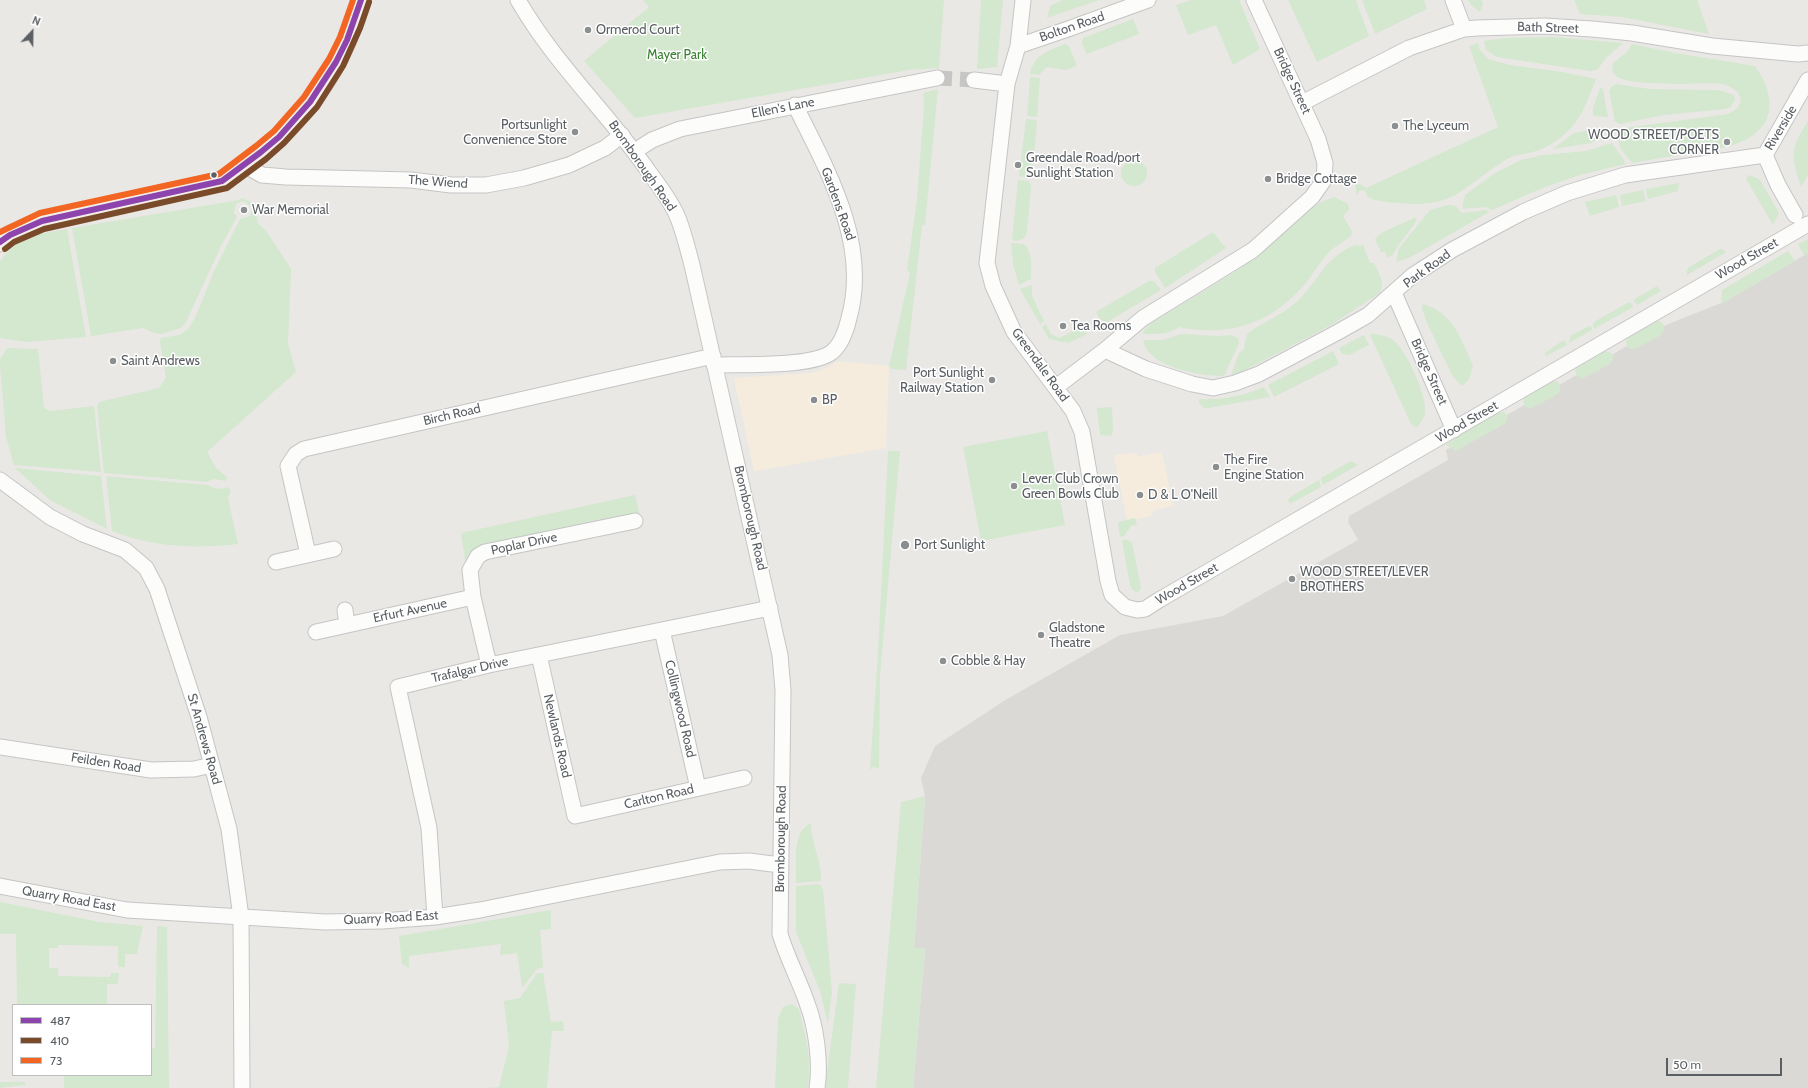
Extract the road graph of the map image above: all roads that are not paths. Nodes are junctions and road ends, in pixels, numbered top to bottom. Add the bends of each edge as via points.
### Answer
1 (361, 0) edge
2 (518, 0) edge
3 (1023, 0) edge
4 (1148, 0) edge
5 (1254, 0) edge
6 (1454, 0) edge
7 (1464, 29) junction
8 (1018, 46) junction
9 (1808, 53) edge
10 (937, 78) tunnel mouth
11 (974, 80) tunnel mouth
12 (1808, 80) edge
13 (1007, 84) junction
14 (1302, 103) junction
15 (795, 105) junction
16 (622, 135) junction
17 (635, 151) junction
18 (1765, 156) junction
19 (246, 166) junction
20 (1795, 216) dead end
21 (1808, 224) edge
22 (0, 242) edge
23 (1394, 293) junction
24 (1105, 350) junction
25 (714, 360) junction
26 (1056, 387) junction
27 (1454, 430) junction
28 (0, 480) edge
29 (635, 521) dead end
30 (334, 549) dead end
31 (308, 554) junction
32 (276, 562) dead end
33 (473, 597) junction
34 (1124, 607) joint
35 (770, 608) junction
36 (345, 610) dead end
37 (347, 625) junction
38 (662, 630) junction
39 (316, 632) dead end
40 (539, 655) junction
41 (489, 665) junction
42 (0, 747) edge
43 (212, 765) junction
44 (744, 778) dead end
45 (698, 788) junction
46 (575, 816) joint
47 (780, 865) junction
48 (0, 886) edge
49 (241, 917) junction
50 (435, 917) junction
51 (242, 1088) edge
52 (817, 1088) edge

1 - 19 main road via 359,12 322,88 300,117
2 - 16 street, Bromborough Road via 561,63
3 - 8 street, Greendale Road
4 - 8 street, Bolton Road
5 - 14 street, Bridge Street
6 - 7 street
7 - 9 street, Bath Street via 1545,26 1592,29 1712,46
7 - 14 street, Bath Street via 1409,48
8 - 13 street, Greendale Road
10 - 15 street, Ellen's Lane
11 - 13 street
12 - 18 street, Riverside
13 - 26 street, Greendale Road via 987,263 993,286 1014,332
14 - 24 street, Bridge Street via 1326,164 1324,180 1312,197 1253,250 1142,318
15 - 17 street, Ellen's Lane via 680,129 652,140
15 - 25 street, Gardens Road via 833,184 853,246 854,288 846,329 838,347 820,358 799,362
16 - 17 street, Bromborough Road
16 - 19 street, The Wiend via 605,148 569,165 524,178 486,184 286,177 262,175
17 - 25 street, Bromborough Road via 678,217
18 - 20 street
18 - 23 street, Park Road via 1625,175 1567,193 1523,212 1452,250 1412,276
19 - 22 main road via 222,181 42,222 10,235
21 - 27 street, Wood Street
23 - 24 street, Park Road via 1364,317 1259,374 1213,388 1156,372
23 - 27 street, Bridge Street
24 - 26 street
25 - 31 street, Birch Road via 304,449 296,454 288,466
25 - 35 street, Bromborough Road
26 - 34 street, Greendale Road via 1074,411 1082,432 1108,581 1112,595
27 - 34 street, Wood Street via 1145,609
28 - 43 street, St Andrews Road via 50,517 83,534 125,550 146,568 157,589
29 - 33 street, Poplar Drive via 485,552 478,556 470,570
30 - 31 street
31 - 32 street
33 - 37 street, Erfurt Avenue
33 - 41 street, Poplar Drive
35 - 38 street, Trafalgar Drive
35 - 47 street, Bromborough Road via 780,654 783,690
36 - 37 street
37 - 39 street, Erfurt Avenue
38 - 40 street, Trafalgar Drive
38 - 45 street, Collingwood Road
40 - 41 street, Trafalgar Drive
40 - 46 street, Newlands Road
41 - 50 street, Trafalgar Drive via 398,687 429,828
42 - 43 street, Feilden Road via 151,770 194,769
43 - 49 street, St Andrews Road via 229,829
44 - 45 street, Carlton Road
45 - 46 street, Carlton Road
47 - 50 street, Quarry Road East via 748,861 720,862
47 - 52 street, Bromborough Road via 780,934 786,955 808,1005 816,1039
48 - 49 street, Quarry Road East via 127,910
49 - 50 street, Quarry Road East via 325,922
49 - 51 street, St Andrews Road

